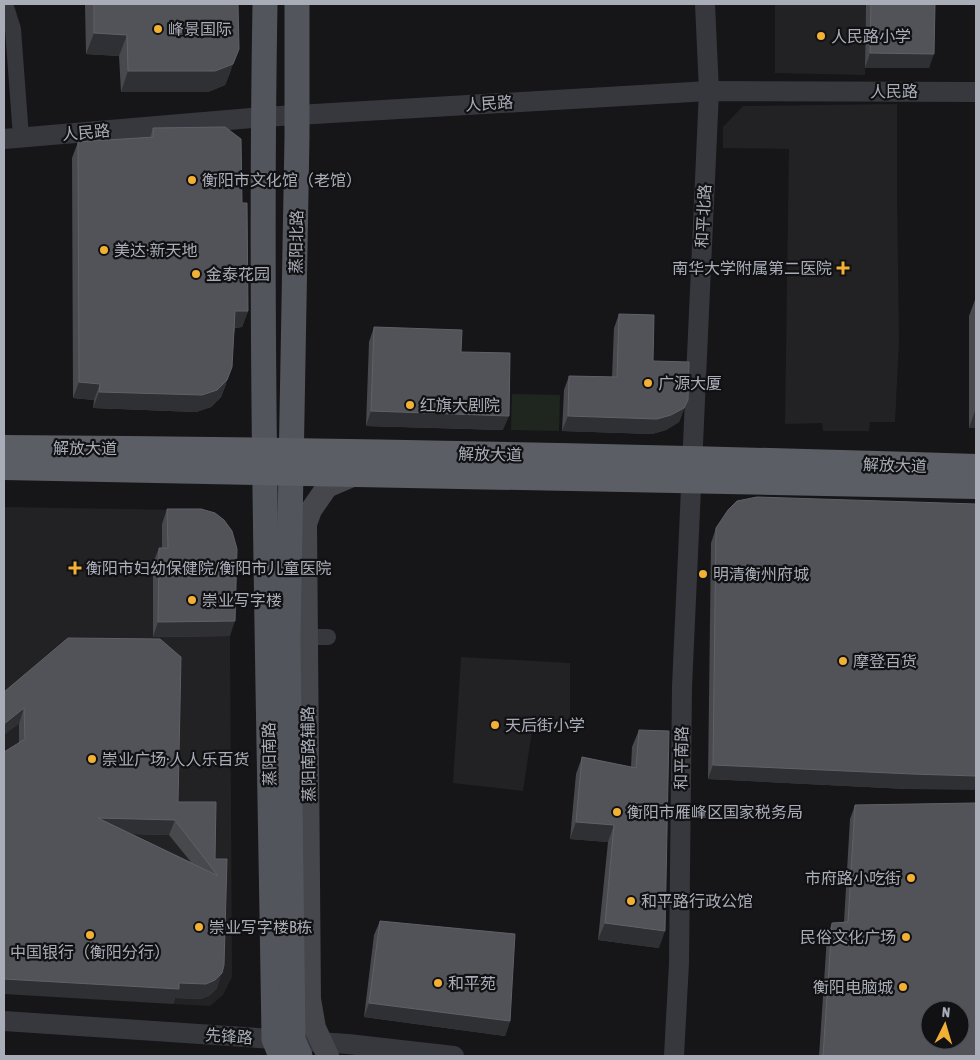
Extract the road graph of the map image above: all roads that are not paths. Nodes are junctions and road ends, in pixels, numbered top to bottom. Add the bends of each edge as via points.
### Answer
1 (5, 4) edge
2 (265, 4) edge
3 (297, 4) edge
4 (705, 4) edge
5 (709, 91) junction
6 (976, 92) edge
7 (297, 116) junction
8 (263, 117) junction
9 (12, 138) edge
10 (4, 448) edge
11 (265, 461) junction
12 (292, 462) junction
13 (4, 467) edge
14 (976, 467) edge
15 (692, 470) junction
16 (357, 474) junction
17 (976, 486) edge
18 (308, 637) junction
19 (4, 1021) edge
20 (4, 1031) edge
21 (286, 1051) edge
22 (329, 1053) edge
23 (454, 1056) edge
24 (674, 1056) edge

1 - 9 street via 13,29
2 - 8 main road, 蒸阳北路
3 - 7 main road, 蒸阳北路
4 - 5 street, 和平北路
5 - 6 street, 人民路
5 - 7 street, 人民路
5 - 15 street, 和平北路
7 - 8 street, 人民路
7 - 12 main road, 蒸阳北路
8 - 9 street, 人民路
8 - 11 main road, 蒸阳北路
10 - 11 highway, 解放大道
11 - 12 highway, 解放大道
11 - 13 highway, 解放大道
11 - 21 main road, 蒸阳南路
12 - 15 highway, 解放大道
12 - 16 highway, 解放大道
12 - 18 main road, 蒸阳南路
14 - 15 highway, 解放大道
15 - 16 highway, 解放大道
15 - 17 highway, 解放大道
15 - 24 street, 和平南路 via 682,687 679,963
16 - 18 main road, 蒸阳南路辅路 via 327,486 306,524
18 - 21 main road, 蒸阳南路
18 - 22 main road, 蒸阳南路辅路 via 310,999 315,1028
19 - 21 street, 先锋路
20 - 21 street, 先锋路
21 - 22 street, 先锋路
22 - 23 street, 先锋路

